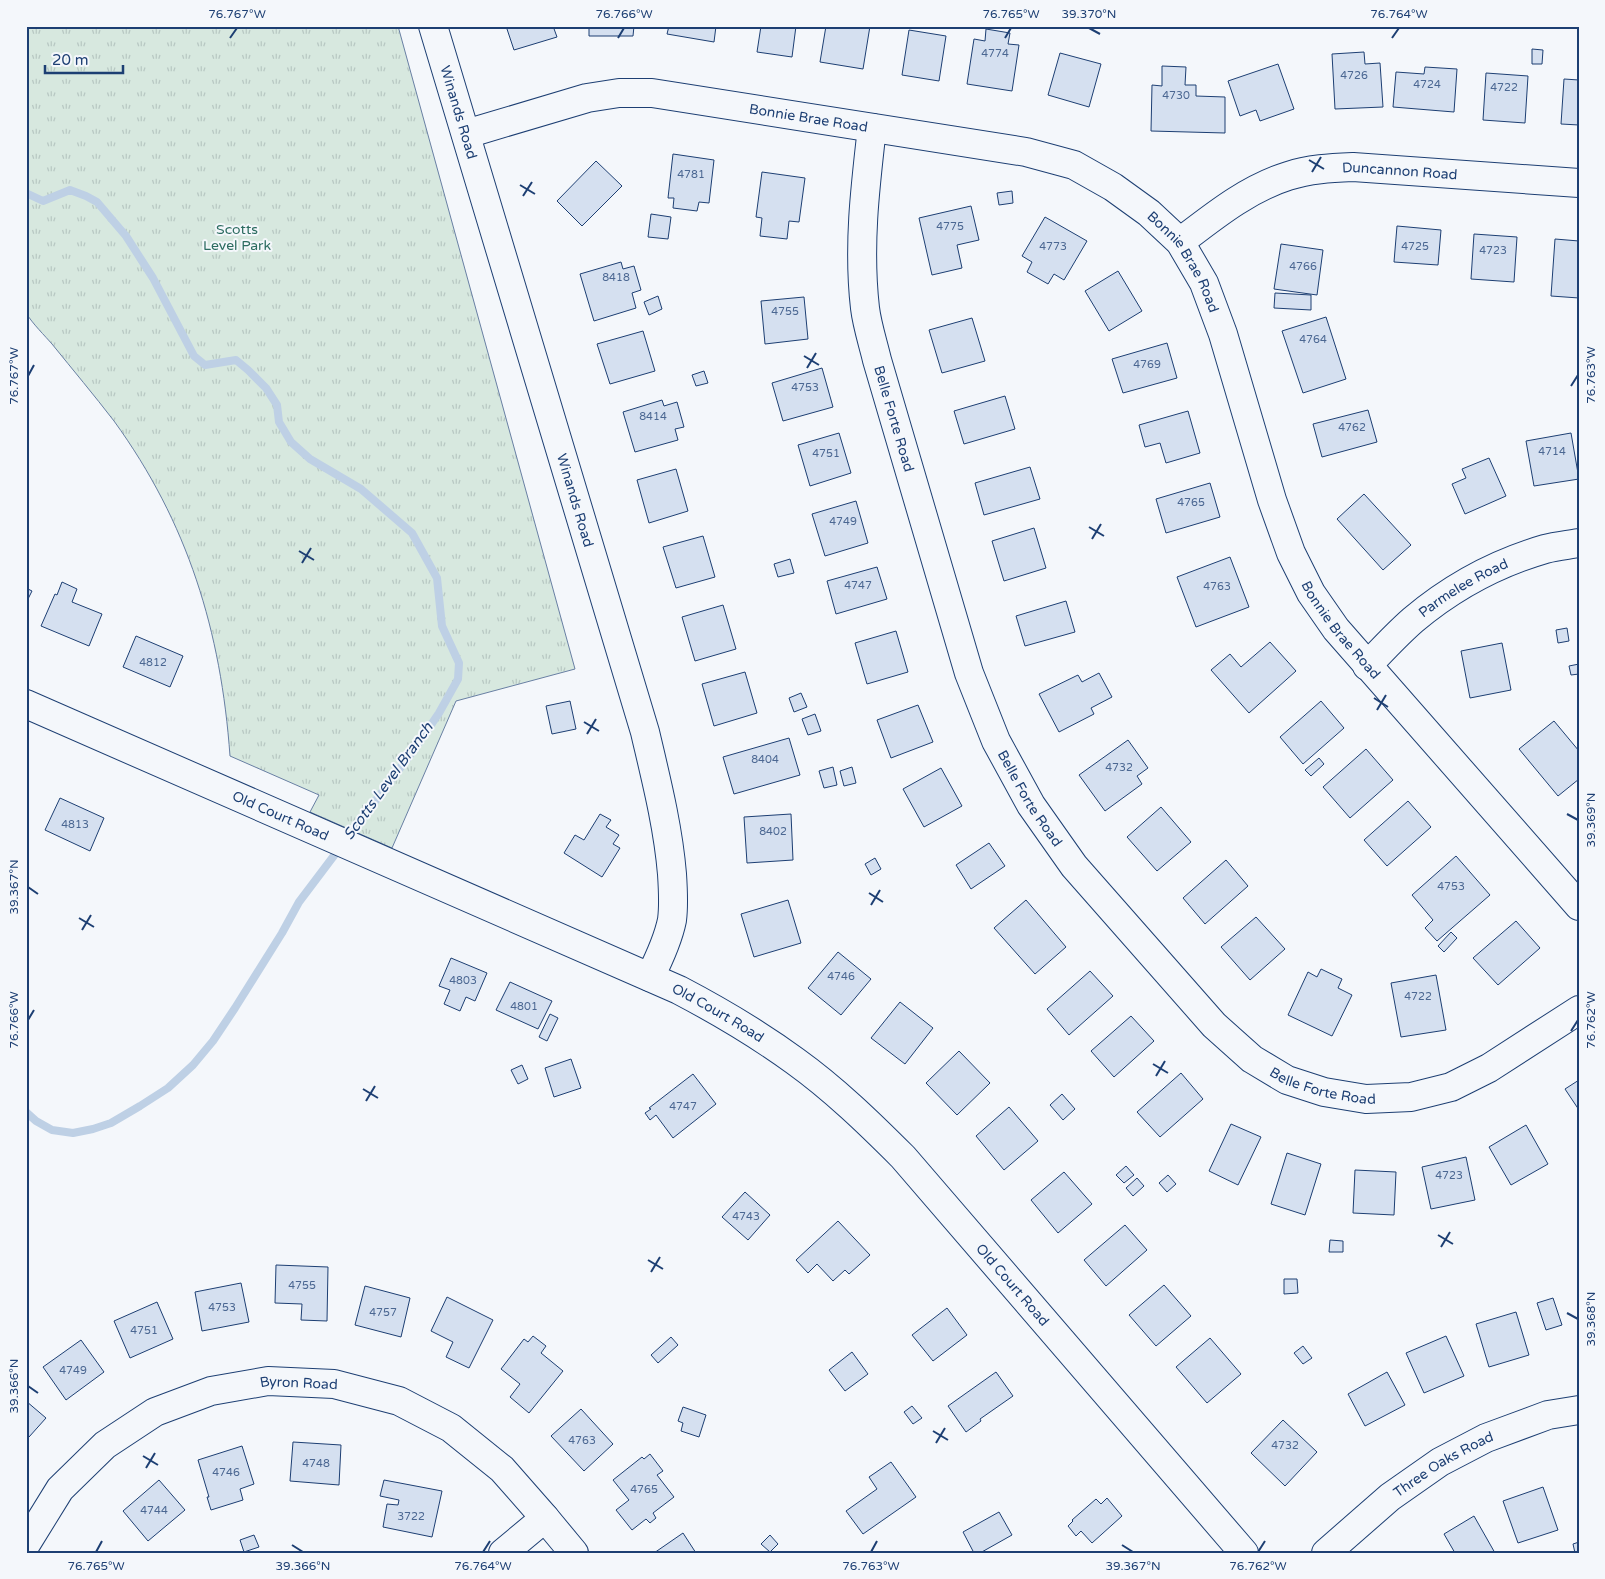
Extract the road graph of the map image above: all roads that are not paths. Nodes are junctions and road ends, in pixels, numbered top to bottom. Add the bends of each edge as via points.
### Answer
1 (434, 26) edge
2 (872, 128) junction
3 (466, 134) junction
4 (1579, 183) edge
5 (1180, 242) junction
6 (1579, 543) edge
7 (1367, 666) junction
8 (26, 704) edge
9 (1579, 906) edge
10 (650, 977) junction
11 (1579, 1010) edge
12 (1579, 1410) edge
13 (545, 1518) junction
14 (26, 1544) edge
15 (503, 1553) edge
16 (574, 1553) edge
17 (1244, 1553) edge
18 (1326, 1553) edge

1 - 3 street, Winands Road
2 - 3 street, Bonnie Brae Road via 652,93 619,93 587,98
2 - 5 street, Bonnie Brae Road via 1026,152 1074,165 1149,213
2 - 11 street, Belle Forte Road via 862,258 865,309 877,360 976,690 996,741 1031,805 1074,866 1214,1025 1252,1059 1287,1080 1324,1092 1366,1099 1411,1097 1451,1087 1489,1068
3 - 10 street, Winands Road via 645,732 659,790 670,852 672,920
4 - 5 street, Duncannon Road via 1353,167 1319,169 1288,176 1259,188 1230,204
5 - 7 street, Bonnie Brae Road via 1204,283 1223,334 1291,553 1311,593
6 - 7 street, Parmelee Road via 1545,549 1475,578 1412,621
7 - 9 street, Bonnie Brae Road
8 - 10 street, Old Court Road
10 - 17 street, Old Court Road via 760,1036 804,1067 871,1125 909,1164
12 - 18 street, Three Oaks Road via 1548,1415 1486,1438 1440,1462 1390,1497
13 - 14 street, Byron Road via 502,1469 451,1428 399,1401 334,1384 268,1381 211,1391 155,1412 105,1445 60,1489
13 - 15 street
13 - 16 street, Byron Road

